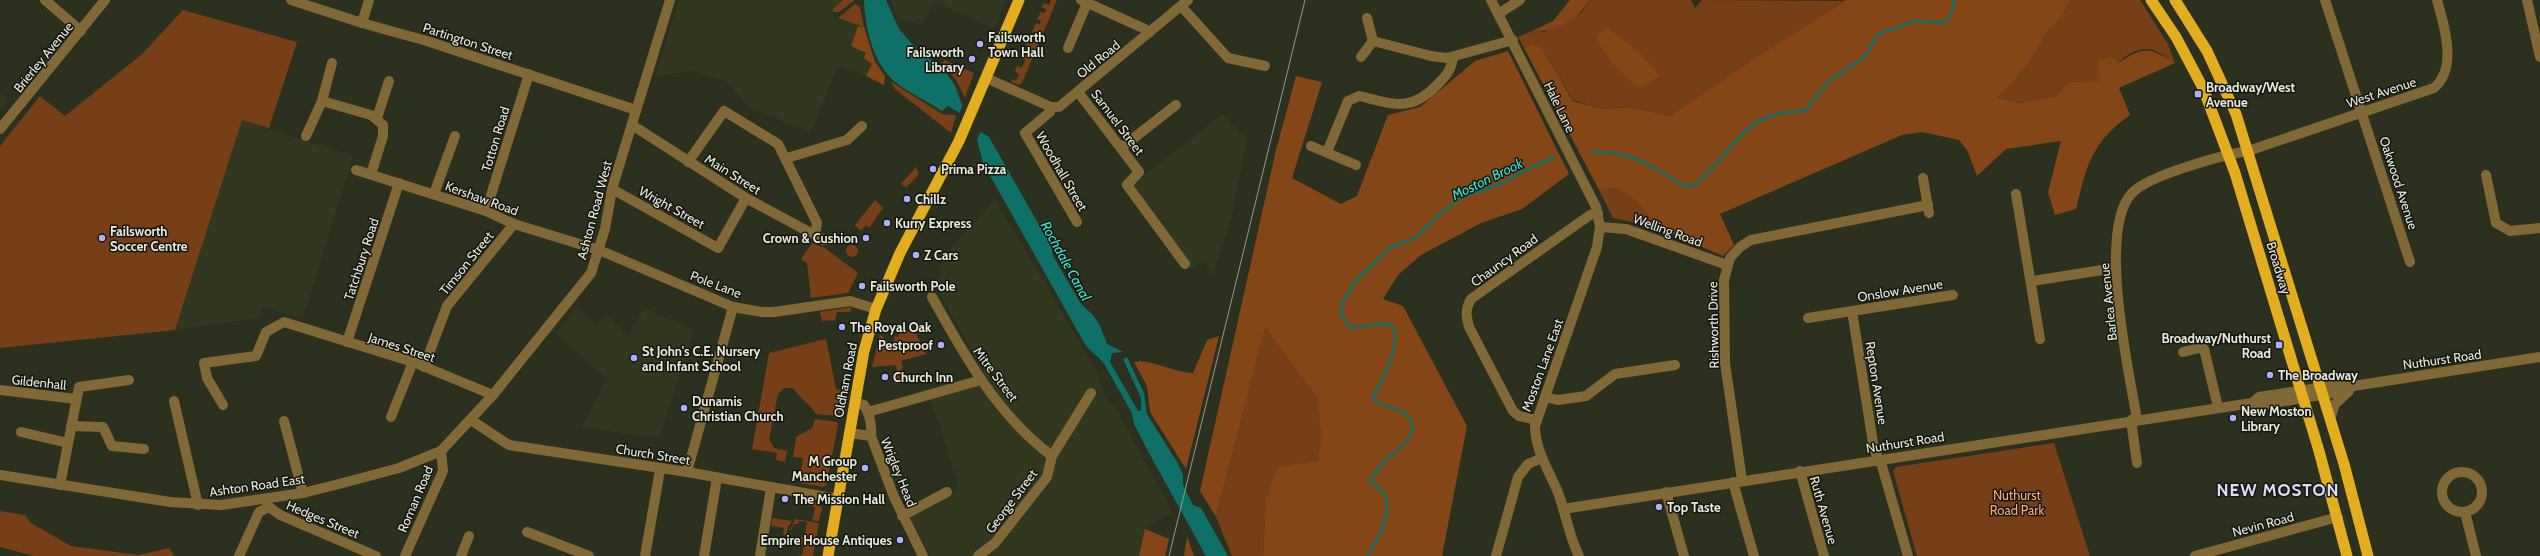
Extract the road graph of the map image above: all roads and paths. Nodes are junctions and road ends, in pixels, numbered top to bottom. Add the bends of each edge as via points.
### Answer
1 (45, 0) edge
2 (106, 0) edge
3 (291, 0) edge
4 (369, 0) edge
5 (670, 0) edge
6 (1019, 0) edge
7 (1491, 0) edge
8 (1520, 0) edge
9 (2151, 0) edge
10 (2175, 0) edge
11 (2325, 0) edge
12 (2437, 0) edge
13 (2527, 0) edge
14 (1084, 1) edge
15 (1184, 3) edge
16 (1498, 14) junction
17 (1367, 18) dead end
18 (362, 23) junction
19 (81, 31) junction
20 (1149, 34) junction
21 (1513, 40) junction
22 (1373, 41) junction
23 (1068, 48) dead end
24 (1361, 57) dead end
25 (2540, 57) edge
26 (1454, 58) junction
27 (332, 63) dead end
28 (1265, 66) dead end
29 (529, 74) junction
30 (986, 78) junction
31 (389, 81) dead end
32 (1078, 92) junction
33 (322, 101) junction
34 (1176, 105) dead end
35 (1051, 107) junction
36 (636, 110) junction
37 (2362, 112) junction
38 (377, 118) junction
39 (632, 125) junction
40 (862, 126) dead end
41 (0, 129) edge
42 (1025, 133) joint
43 (306, 136) dead end
44 (455, 136) dead end
45 (1311, 146) dead end
46 (1121, 148) junction
47 (2248, 151) junction
48 (1327, 152) junction
49 (2228, 154) junction
50 (787, 158) junction
51 (688, 162) junction
52 (1356, 165) dead end
53 (356, 170) dead end
54 (371, 174) junction
55 (2486, 175) dead end
56 (1923, 178) dead end
57 (399, 183) junction
58 (612, 189) junction
59 (434, 194) junction
60 (2016, 194) dead end
61 (746, 198) junction
62 (486, 210) junction
63 (1598, 213) junction
64 (1077, 222) dead end
65 (514, 224) junction
66 (1600, 227) junction
67 (2540, 228) edge
68 (599, 250) junction
69 (2410, 262) dead end
70 (1185, 264) dead end
71 (1727, 265) junction
72 (2115, 268) junction
73 (2032, 281) junction
74 (1953, 295) dead end
75 (932, 297) dead end
76 (733, 307) junction
77 (876, 309) junction
78 (1852, 311) junction
79 (1808, 318) dead end
80 (2040, 339) dead end
81 (347, 342) junction
82 (2183, 352) dead end
83 (2540, 357) edge
84 (413, 362) junction
85 (1675, 364) dead end
86 (424, 367) junction
87 (129, 380) dead end
88 (981, 380) junction
89 (2352, 386) junction
90 (0, 390) edge
91 (2322, 391) junction
92 (1091, 393) dead end
93 (2302, 394) junction
94 (493, 395) junction
95 (1545, 397) junction
96 (76, 399) junction
97 (174, 401) dead end
98 (854, 403) junction
99 (223, 405) dead end
100 (2218, 407) junction
101 (868, 412) junction
102 (391, 417) dead end
103 (2330, 419) junction
104 (471, 420) junction
105 (1536, 420) junction
106 (2134, 420) junction
107 (284, 421) dead end
108 (71, 426) junction
109 (21, 432) dead end
110 (849, 434) junction
111 (871, 436) junction
112 (68, 444) junction
113 (144, 449) dead end
114 (441, 451) junction
115 (1052, 456) junction
116 (1542, 458) junction
117 (1878, 459) junction
118 (2137, 463) dead end
119 (660, 470) junction
120 (1800, 471) junction
121 (687, 472) junction
122 (0, 475) edge
123 (717, 478) junction
124 (1738, 481) junction
125 (60, 485) junction
126 (771, 488) junction
127 (948, 492) dead end
128 (1666, 492) junction
129 (303, 493) junction
130 (838, 499) junction
131 (267, 503) junction
132 (198, 505) junction
133 (1562, 509) junction
134 (2465, 512) junction
135 (902, 516) junction
136 (2338, 517) junction
137 (527, 532) dead end
138 (469, 536) dead end
139 (238, 556) edge
140 (376, 556) edge
141 (405, 556) edge
142 (461, 556) edge
143 (588, 556) edge
144 (645, 556) edge
145 (704, 556) edge
146 (760, 556) edge
147 (828, 556) edge
148 (923, 556) edge
149 (978, 556) edge
150 (1496, 556) edge
151 (1579, 556) edge
152 (1684, 556) edge
153 (1754, 556) edge
154 (1824, 556) edge
155 (1908, 556) edge
156 (2198, 556) edge
157 (2347, 556) edge
158 (2368, 556) edge
159 (2476, 556) edge

1 - 19 street
2 - 19 street, Brierley Avenue
3 - 18 street, Partington Street
4 - 18 street
5 - 36 street, Ashton Road West
6 - 30 highway, Oldham Road
7 - 16 street, Hale Lane
8 - 16 street
9 - 49 highway, Broadway via 2190,62 2203,88
10 - 47 highway, Broadway via 2203,45 2221,81 2236,114
11 - 37 street, Oakwood Avenue
12 - 37 street, West Avenue via 2446,39 2443,79 2427,91
13 - 25 street
14 - 20 street via 1145,29
14 - 23 street
15 - 20 street, Old Road
15 - 28 street via 1228,58
16 - 21 street, Hale Lane
17 - 22 street
18 - 29 street, Partington Street
19 - 41 street, Brierley Avenue
20 - 32 street, Old Road
21 - 26 street
21 - 63 street, Hale Lane
22 - 24 street
22 - 26 street via 1430,56
26 - 48 street via 1451,70 1426,96 1414,103 1401,105 1353,97 1348,101
27 - 33 street
29 - 36 street, Partington Street
29 - 62 street, Totton Road
30 - 35 street
30 - 77 highway, Oldham Road via 944,173 900,253
31 - 38 street
32 - 35 street, Old Road via 1059,107
32 - 46 street, Samuel Street
33 - 38 street
33 - 43 street
34 - 46 street
35 - 42 street, Old Road via 1050,112
36 - 39 street, Ashton Road West
37 - 47 street, West Avenue
37 - 69 street, Oakwood Avenue
38 - 54 street via 383,124 383,136
39 - 51 street, Main Street
39 - 58 street, Ashton Road West
40 - 50 street via 847,140
42 - 64 street, Woodhall Street
44 - 59 street
45 - 48 street
46 - 70 street, Samuel Street via 1139,172 1127,185
47 - 49 street, West Avenue
47 - 91 highway, Broadway
48 - 52 street
49 - 72 street, Barlea Avenue via 2151,181 2132,193 2122,212
49 - 93 highway, Broadway
50 - 51 street via 778,144 724,112
50 - 61 street, Main Street via 817,223 820,237
51 - 61 street, Main Street
53 - 54 street, Kershaw Road
54 - 57 street, Kershaw Road
55 - 67 street via 2496,223 2510,231
56 - 71 street, Rishworth Drive via 1928,209 1751,240 1734,253
57 - 59 street, Kershaw Road
57 - 81 street, Tatchbury Road
58 - 61 street, Wright Street via 718,248
58 - 68 street, Ashton Road West
59 - 62 street, Kershaw Road
60 - 73 street
62 - 65 street, Kershaw Road
63 - 66 street, Hale Lane
63 - 105 street, Chauncy Road via 1590,214 1477,295 1467,307 1469,327 1513,411 1519,416
65 - 68 street, Kershaw Road
65 - 86 street, Timson Street via 447,306
66 - 71 street, Welling Road via 1626,229
66 - 95 street, Moston Lane East via 1597,247
68 - 76 street, Pole Lane
68 - 94 street, Ashton Road West via 591,273
71 - 124 street, Rishworth Drive via 1724,280 1726,362
72 - 73 street
72 - 106 street, Barlea Avenue
73 - 80 street
74 - 78 street, Onslow Avenue
75 - 88 street, Mitre Street
76 - 77 street, Pole Lane via 774,312 850,301
76 - 121 street
77 - 98 highway, Oldham Road via 867,338
78 - 79 street, Onslow Avenue
78 - 117 street, Repton Avenue via 1874,449
81 - 84 street, James Street
81 - 99 street, James Street via 284,322 266,332 256,356 204,363 207,378
82 - 100 street via 2204,349
83 - 89 street, Nuthurst Road
84 - 86 street, James Street
84 - 102 street
85 - 95 street via 1615,374 1586,396 1558,400
86 - 94 street, James Street
87 - 96 street via 79,387
88 - 101 street
88 - 115 street, Mitre Street via 1034,443
89 - 91 street, Nuthurst Road
89 - 103 street via 2335,404
90 - 96 street, Gildenhall
91 - 93 street, Nuthurst Road
91 - 103 highway, Broadway
92 - 115 street, George Street
93 - 100 street, Nuthurst Road via 2261,405 2252,403
93 - 136 highway, Broadway
94 - 104 street, Ashton Road West
95 - 105 street, Moston Lane East
96 - 108 street
97 - 132 street
98 - 101 street via 864,405
98 - 110 highway, Oldham Road
100 - 106 street, Nuthurst Road
101 - 111 street, Wrigley Head
103 - 158 highway, Broadway
104 - 114 street, Ashton Road West
104 - 119 street, Church Street via 508,445
105 - 116 street, Moston Lane East via 1535,437
106 - 117 street, Nuthurst Road
106 - 118 street, Barlea Avenue
107 - 129 street
108 - 112 street
108 - 113 street via 103,427 112,446
109 - 112 street
110 - 111 street
110 - 130 highway, Oldham Road
111 - 135 street, Wrigley Head
112 - 125 street
114 - 129 street, Ashton Road East via 373,476
114 - 141 street, Roman Road via 443,471
115 - 149 street, George Street via 1047,477 995,544
116 - 133 street, Moston Lane East
116 - 150 street via 1528,464 1518,478
117 - 120 street, Nuthurst Road
117 - 155 street, Repton Avenue
119 - 121 street, Church Street
119 - 144 street
120 - 124 street, Nuthurst Road
120 - 154 street, Ruth Avenue
121 - 123 street, Church Street
122 - 125 street, Ashton Road East
123 - 126 street, Church Street
123 - 145 street
124 - 128 street, Nuthurst Road
124 - 153 street, Rishworth Drive
125 - 132 street, Ashton Road East
126 - 130 street, Church Street
126 - 146 street
127 - 135 street
128 - 133 street, Nuthurst Road
128 - 152 street
129 - 131 street, Ashton Road East
130 - 147 highway, Oldham Road
131 - 132 street, Ashton Road East
131 - 139 street via 259,512
131 - 140 street, Hedges Street via 280,515
133 - 151 street, Moston Lane East
134 - 134 street via 2454,511 2442,499 2444,482 2458,472 2474,476 2482,490 2478,505
134 - 159 street
135 - 148 street, Wrigley Head
136 - 156 street, Nevin Road
136 - 157 highway, Broadway
137 - 143 street
138 - 142 street

